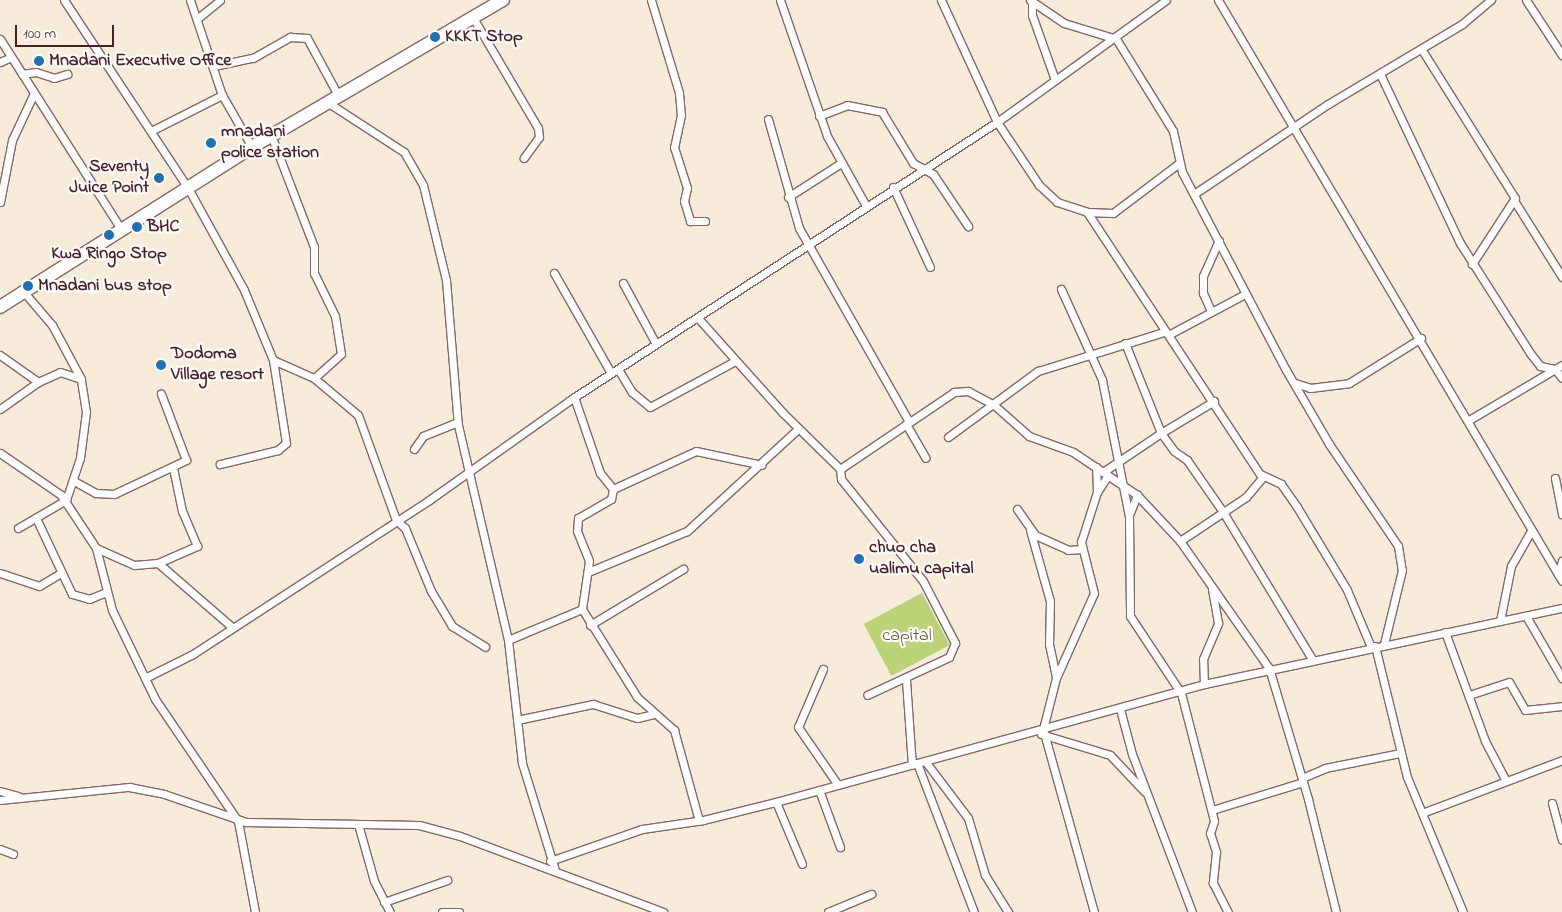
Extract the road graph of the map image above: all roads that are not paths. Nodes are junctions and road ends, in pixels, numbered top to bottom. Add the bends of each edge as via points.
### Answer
1 (64, 0) edge
2 (190, 0) edge
3 (220, 0) edge
4 (503, 0) edge
5 (651, 0) edge
6 (780, 0) edge
7 (941, 0) edge
8 (1166, 0) edge
9 (1218, 0) edge
10 (1526, 0) edge
11 (1031, 1) edge
12 (1488, 1) edge
13 (472, 16) junction
14 (198, 18) junction
15 (1114, 37) junction
16 (0, 39) edge
17 (1422, 50) junction
18 (1562, 55) edge
19 (12, 57) junction
20 (0, 62) edge
21 (214, 66) junction
22 (22, 74) junction
23 (67, 74) dead end
24 (1381, 76) junction
25 (1055, 80) junction
26 (34, 93) junction
27 (222, 95) junction
28 (333, 98) junction
29 (819, 116) junction
30 (768, 119) dead end
31 (997, 122) junction
32 (1293, 128) junction
33 (151, 131) junction
34 (271, 135) junction
35 (252, 147) junction
36 (524, 158) dead end
37 (841, 163) junction
38 (1179, 163) junction
39 (920, 170) junction
40 (893, 187) junction
41 (188, 188) junction
42 (1194, 194) junction
43 (788, 197) junction
44 (0, 202) edge
45 (1515, 202) junction
46 (865, 204) junction
47 (1087, 212) junction
48 (705, 221) dead end
49 (968, 226) dead end
50 (121, 229) junction
51 (1219, 240) junction
52 (810, 244) junction
53 (1472, 264) junction
54 (930, 267) dead end
55 (554, 273) dead end
56 (1562, 277) edge
57 (623, 282) dead end
58 (1062, 289) dead end
59 (23, 291) junction
60 (1245, 294) junction
61 (0, 307) edge
62 (1211, 311) junction
63 (698, 318) junction
64 (1167, 333) junction
65 (1420, 338) junction
66 (1124, 343) junction
67 (656, 344) junction
68 (1091, 352) junction
69 (0, 355) edge
70 (273, 360) junction
71 (735, 361) junction
72 (1559, 367) edge
73 (618, 369) junction
74 (611, 373) junction
75 (314, 378) junction
76 (1562, 378) edge
77 (81, 379) junction
78 (38, 382) junction
79 (1295, 383) junction
80 (161, 394) dead end
81 (574, 397) junction
82 (1214, 401) junction
83 (994, 405) junction
84 (0, 409) edge
85 (1469, 420) junction
86 (457, 422) junction
87 (908, 423) junction
88 (798, 429) junction
89 (1161, 433) junction
90 (948, 438) dead end
91 (414, 450) dead end
92 (0, 453) edge
93 (926, 458) dead end
94 (1119, 461) junction
95 (220, 464) dead end
96 (762, 465) junction
97 (1096, 467) junction
98 (174, 468) junction
99 (840, 469) junction
100 (469, 473) junction
101 (1106, 474) junction
102 (1264, 477) junction
103 (1555, 478) dead end
104 (74, 481) junction
105 (1124, 485) junction
106 (613, 489) junction
107 (1097, 492) junction
108 (1137, 495) junction
109 (66, 500) junction
110 (1017, 509) dead end
111 (1223, 512) junction
112 (1562, 514) edge
113 (1129, 516) junction
114 (36, 518) junction
115 (396, 520) junction
116 (18, 528) dead end
117 (1030, 530) junction
118 (1531, 531) junction
119 (1180, 541) junction
120 (96, 548) junction
121 (1082, 549) junction
122 (1562, 560) edge
123 (158, 563) junction
124 (683, 569) dead end
125 (588, 572) junction
126 (0, 573) edge
127 (59, 574) junction
128 (1560, 578) edge
129 (1211, 583) junction
130 (106, 592) junction
131 (1562, 608) edge
132 (582, 609) junction
133 (1526, 616) junction
134 (1500, 621) junction
135 (590, 625) junction
136 (232, 627) junction
137 (1445, 632) junction
138 (508, 640) junction
139 (1384, 644) junction
140 (485, 647) dead end
141 (1373, 647) junction
142 (1312, 659) junction
143 (1268, 668) junction
144 (823, 669) dead end
145 (145, 678) junction
146 (1056, 678) junction
147 (1562, 678) edge
148 (906, 680) junction
149 (1204, 684) junction
150 (1181, 693) junction
151 (867, 695) dead end
152 (1469, 695) junction
153 (1562, 706) edge
154 (1120, 709) junction
155 (655, 714) junction
156 (517, 720) junction
157 (1043, 732) junction
158 (1400, 753) junction
159 (1562, 760) edge
160 (918, 763) junction
161 (1505, 779) junction
162 (1302, 780) junction
163 (838, 785) junction
164 (820, 790) junction
165 (0, 791) edge
166 (1146, 793) junction
167 (18, 796) junction
168 (0, 800) edge
169 (776, 802) junction
170 (1552, 803) dead end
171 (1212, 810) junction
172 (1422, 813) junction
173 (699, 820) junction
174 (238, 821) junction
175 (358, 824) junction
176 (1562, 840) edge
177 (840, 847) dead end
178 (0, 849) edge
179 (13, 854) dead end
180 (550, 861) junction
181 (802, 864) dead end
182 (554, 870) junction
183 (447, 880) dead end
184 (871, 894) dead end
185 (384, 902) junction
186 (255, 912) edge
187 (390, 912) edge
188 (442, 912) edge
189 (459, 912) edge
190 (663, 912) edge
191 (828, 912) edge
192 (974, 912) edge
193 (1008, 912) edge
194 (1094, 912) edge
195 (1192, 912) edge
196 (1228, 912) edge
197 (1336, 912) edge
198 (1463, 912) edge

1 - 33 street
2 - 14 street
3 - 14 street
4 - 13 highway
5 - 48 street via 679,92 681,115 674,147 686,188 684,201 690,221
6 - 29 street
7 - 31 street
8 - 15 street
9 - 32 street
10 - 18 street
11 - 15 street via 1064,23
11 - 25 street
12 - 17 street
13 - 28 highway
13 - 36 street via 538,128 539,137
14 - 21 street
15 - 25 street
15 - 38 street via 1173,131 1180,150
16 - 19 street
17 - 24 street
17 - 45 street via 1514,193
19 - 20 street
19 - 22 street
21 - 27 street
21 - 28 street via 253,58 290,37 307,38
22 - 23 street via 36,72 54,78
22 - 26 street
24 - 32 street
24 - 53 street
25 - 31 street
26 - 44 street via 12,140
26 - 50 street
27 - 33 street
27 - 35 street
28 - 34 highway
28 - 86 street via 404,152 423,185 446,280
29 - 37 street
29 - 39 street via 847,105 882,112
30 - 43 street
31 - 39 street
31 - 47 street via 1039,185 1057,202
32 - 42 street
32 - 65 street
33 - 41 street
34 - 35 highway
34 - 75 street via 314,247 314,273 335,316 341,354
35 - 41 highway
37 - 43 street
37 - 46 street
38 - 42 street
38 - 47 street via 1113,213
39 - 40 street
39 - 49 street via 933,174
40 - 46 street
40 - 54 street
41 - 50 highway
41 - 70 street via 244,290
42 - 51 street
43 - 52 street
45 - 53 street
45 - 56 street
46 - 52 street
47 - 64 street
50 - 59 highway
51 - 60 street
51 - 62 street via 1203,276 1203,293
52 - 63 street
52 - 87 street
53 - 72 street via 1540,366
55 - 74 street
57 - 67 street
58 - 68 street
59 - 61 highway
59 - 77 street via 52,325
60 - 62 street
60 - 79 street
62 - 64 street
63 - 67 street
63 - 71 street
64 - 66 street
64 - 82 street
65 - 79 street via 1349,383 1310,388
65 - 85 street
66 - 68 street
66 - 89 street
67 - 73 street
68 - 83 street via 1038,371
68 - 94 street via 1102,380
69 - 78 street
70 - 75 street
70 - 95 street via 286,443 278,450
71 - 73 street via 650,407 632,392
71 - 88 street
72 - 76 street
72 - 85 street
73 - 74 street
74 - 81 street
75 - 115 street via 362,422
77 - 78 street via 60,372
77 - 104 street via 85,436
78 - 84 street
79 - 139 street via 1329,444 1398,546 1402,570
80 - 98 street via 187,455
81 - 100 street
81 - 106 street via 600,473
82 - 89 street
82 - 102 street
83 - 87 street via 959,390
83 - 90 street
83 - 97 street via 1029,436 1072,452
85 - 118 street
86 - 91 street via 423,436
86 - 100 street
87 - 93 street
87 - 99 street
88 - 96 street
88 - 99 street
89 - 94 street
89 - 111 street via 1174,451 1187,460
92 - 109 street via 36,473
94 - 101 street
94 - 105 street
96 - 106 street via 696,451
96 - 125 street via 680,536
97 - 101 street
97 - 107 street
98 - 104 street via 105,495
98 - 123 street via 182,511 197,546
99 - 148 street via 841,479 923,581 955,643 949,657
100 - 115 street
100 - 138 street
101 - 105 street
101 - 107 street
102 - 111 street via 1257,489
102 - 141 street via 1281,484 1324,547
103 - 112 street
104 - 109 street
105 - 108 street
105 - 113 street
106 - 125 street via 611,500 578,518
107 - 121 street via 1084,525
108 - 113 street
108 - 119 street
109 - 114 street
109 - 120 street
110 - 117 street
111 - 119 street
111 - 142 street
113 - 150 street via 1130,616
114 - 116 street
114 - 127 street
115 - 136 street
115 - 140 street via 405,528 431,592 452,626
117 - 121 street via 1068,550
117 - 146 street via 1050,601 1049,644
118 - 128 street
118 - 134 street via 1511,566
119 - 129 street
120 - 123 street via 134,565
120 - 130 street
121 - 146 street via 1094,593
122 - 128 street
123 - 136 street
124 - 135 street
125 - 132 street
126 - 127 street via 39,586
127 - 130 street via 75,597
129 - 143 street
129 - 149 street via 1219,618 1203,659
130 - 145 street
131 - 133 street
132 - 135 street
132 - 138 street
133 - 134 street
133 - 147 street
134 - 137 street
135 - 155 street via 629,685
136 - 145 street via 193,654
137 - 139 street
137 - 152 street
138 - 156 street
139 - 141 street
141 - 142 street
141 - 158 street
142 - 143 street
143 - 149 street
143 - 162 street
144 - 163 street via 798,727
145 - 174 street via 169,726
146 - 157 street
148 - 151 street
148 - 160 street
149 - 150 street
150 - 154 street
150 - 171 street
152 - 153 street via 1509,682 1526,710
152 - 161 street via 1485,741
154 - 157 street
154 - 166 street
155 - 156 street via 637,718 593,704
155 - 173 street via 677,736
156 - 180 street via 522,763
157 - 160 street via 1032,731
157 - 166 street via 1110,755
157 - 194 street
158 - 162 street via 1325,768
158 - 172 street
159 - 161 street
160 - 163 street
160 - 192 street
160 - 193 street via 968,818 985,875
161 - 172 street
162 - 171 street
162 - 197 street
163 - 164 street
164 - 169 street
164 - 177 street
165 - 167 street
166 - 195 street
167 - 168 street
167 - 174 street via 104,787 144,789
169 - 173 street
169 - 181 street
170 - 176 street
171 - 196 street via 1210,833 1217,860 1212,878
172 - 198 street
173 - 180 street via 642,829
174 - 175 street
174 - 186 street
175 - 182 street via 419,825
175 - 185 street
178 - 179 street
180 - 182 street
182 - 190 street
183 - 185 street
184 - 191 street
185 - 187 street
188 - 189 street

